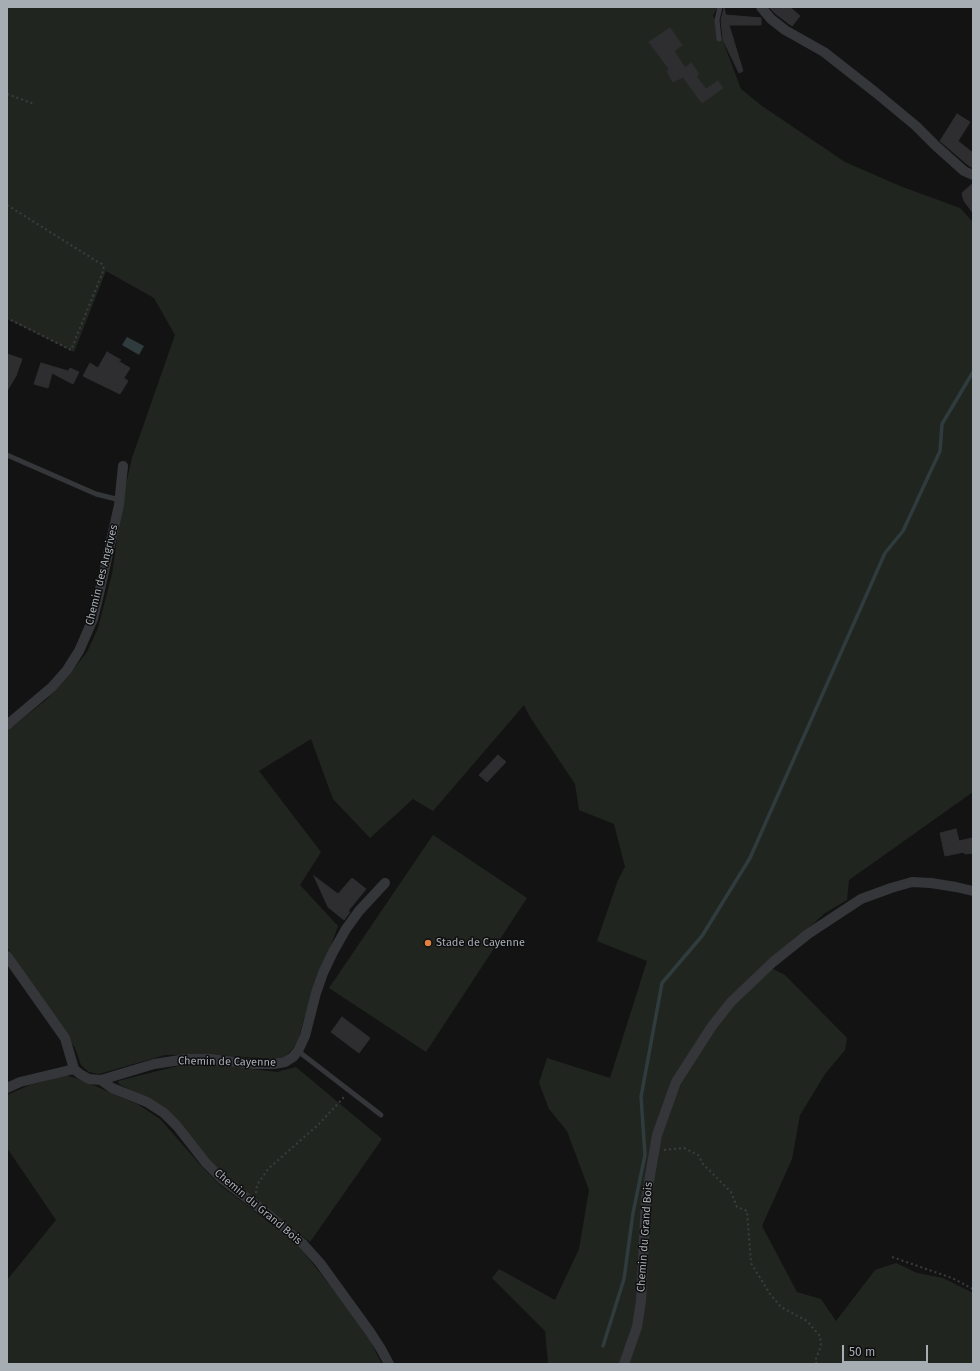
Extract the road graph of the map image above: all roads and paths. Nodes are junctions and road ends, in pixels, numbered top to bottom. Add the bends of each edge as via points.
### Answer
1 (720, 7) edge
2 (761, 7) edge
3 (719, 39) dead end
4 (7, 94) edge
5 (34, 104) dead end
6 (973, 175) edge
7 (7, 205) edge
8 (7, 318) edge
9 (7, 455) edge
10 (123, 466) dead end
11 (120, 500) junction
12 (7, 725) edge
13 (385, 883) dead end
14 (973, 891) edge
15 (7, 956) edge
16 (298, 1051) junction
17 (74, 1069) junction
18 (101, 1080) junction
19 (7, 1088) edge
20 (349, 1091) junction
21 (381, 1115) dead end
22 (655, 1147) junction
23 (258, 1206) junction
24 (892, 1257) dead end
25 (973, 1289) edge
26 (389, 1364) edge
27 (624, 1364) edge
28 (815, 1364) edge

1 - 3 lane via 717,20
2 - 6 street via 785,30 824,52 876,92 964,171
4 - 5 path
7 - 8 path via 102,264 104,269 72,350
9 - 11 lane via 96,494
10 - 11 street, Chemin des Angrives
11 - 12 street, Chemin des Angrives via 93,619 79,651 52,687
13 - 16 street via 359,911 333,952 323,973 305,1036
14 - 22 street, Chemin du Grand Bois via 912,882 861,899 808,934 731,1002 712,1026 676,1082
15 - 17 street via 65,1038
16 - 18 street, Chemin de Cayenne via 284,1062 274,1064 187,1059 154,1064
16 - 20 lane
17 - 18 street via 89,1079
17 - 19 street via 20,1082
18 - 23 street, Chemin du Grand Bois via 164,1113 222,1179
20 - 21 lane
20 - 23 path via 318,1125 268,1169 257,1185
22 - 27 street, Chemin du Grand Bois via 646,1198 641,1301 637,1327
22 - 28 path via 666,1151 684,1148 698,1156 731,1192 737,1207 746,1211 751,1263 781,1307 807,1321 820,1336 821,1346
23 - 26 street, Chemin du Grand Bois via 303,1244 320,1263 370,1332
24 - 25 path via 952,1278

